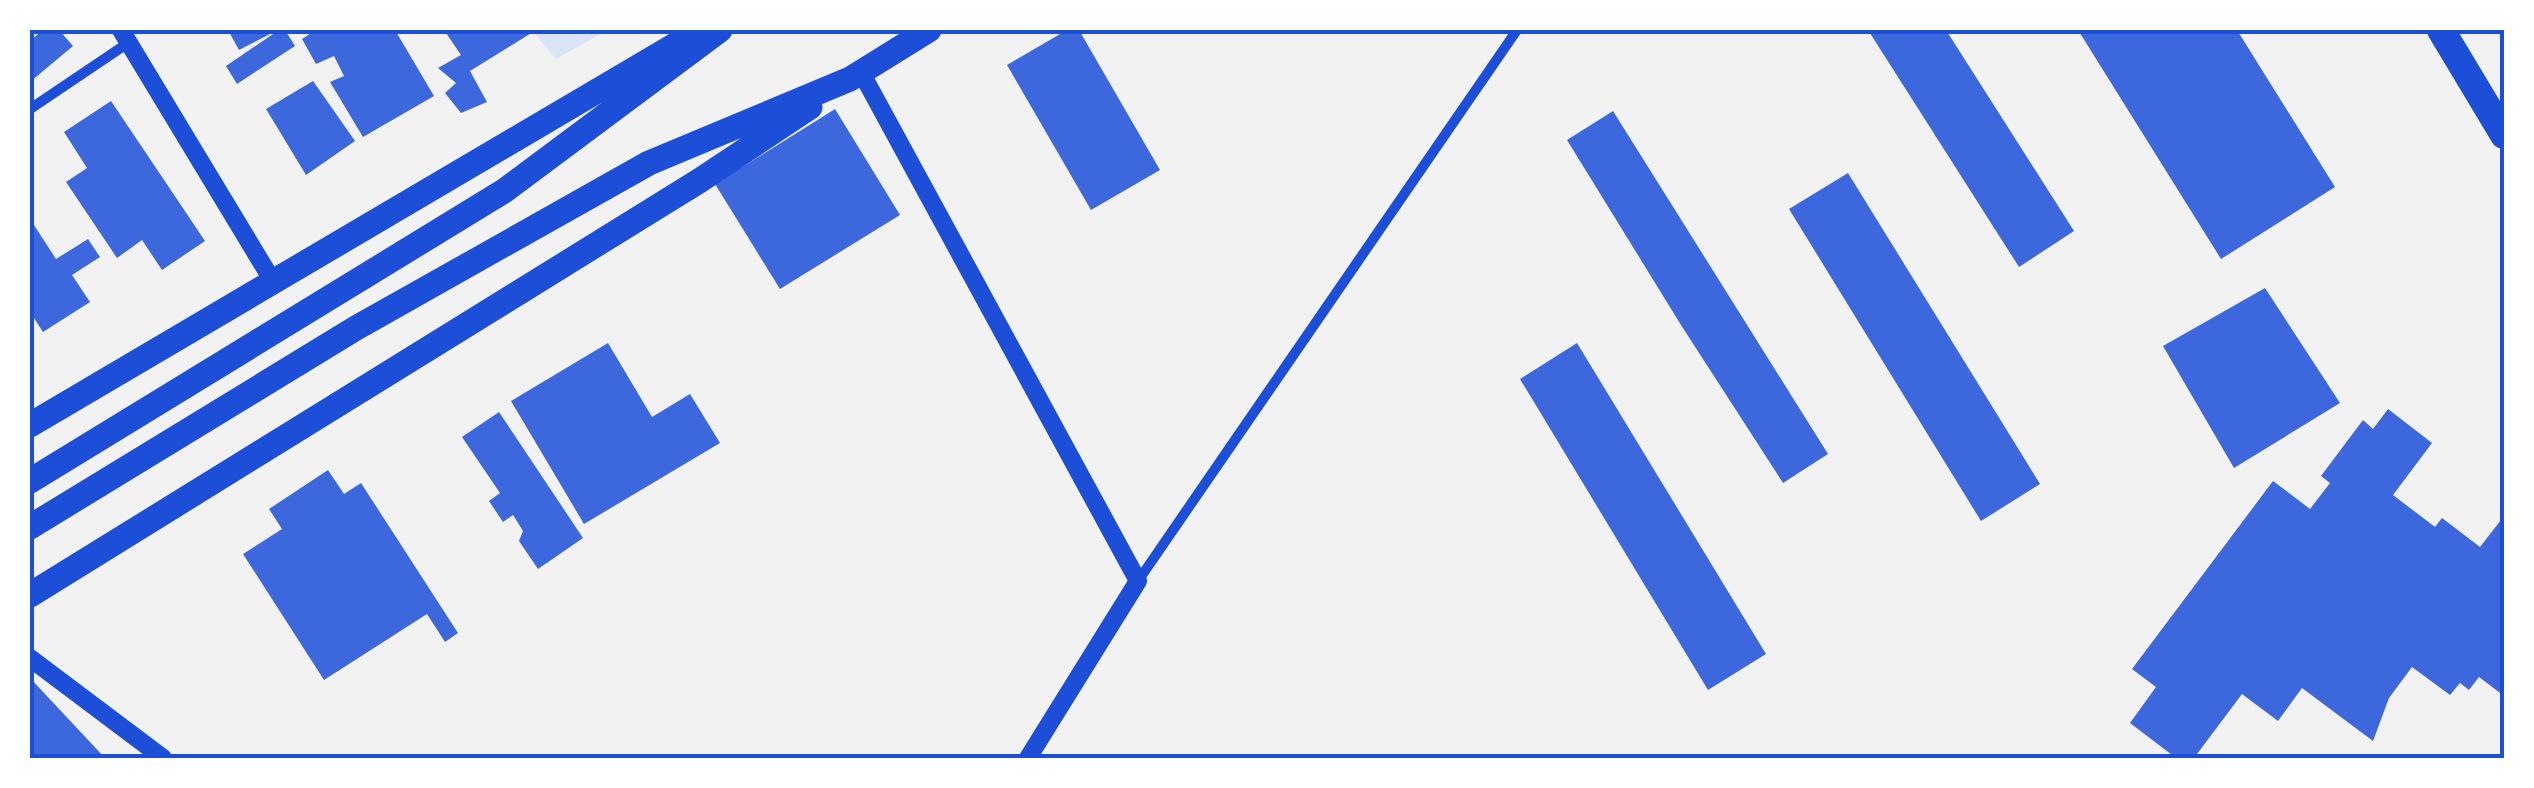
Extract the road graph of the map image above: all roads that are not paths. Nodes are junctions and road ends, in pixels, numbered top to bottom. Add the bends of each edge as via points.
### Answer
1 (700, 30) edge
2 (720, 30) edge
3 (929, 30) edge
4 (1517, 30) edge
5 (2441, 30) edge
6 (125, 36) edge
7 (856, 76) junction
8 (30, 109) edge
9 (2504, 135) edge
10 (272, 280) junction
11 (30, 425) edge
12 (30, 480) edge
13 (30, 526) edge
14 (1138, 581) junction
15 (30, 595) edge
16 (30, 658) edge
17 (163, 758) edge
18 (1028, 758) edge

1 - 10 main road
2 - 12 main road via 504,191
3 - 7 main road
4 - 14 street
5 - 9 highway
6 - 8 street
6 - 10 street
7 - 13 main road via 649,163 356,328
7 - 14 street
7 - 15 main road via 700,180
10 - 11 main road
14 - 18 street
16 - 17 street

